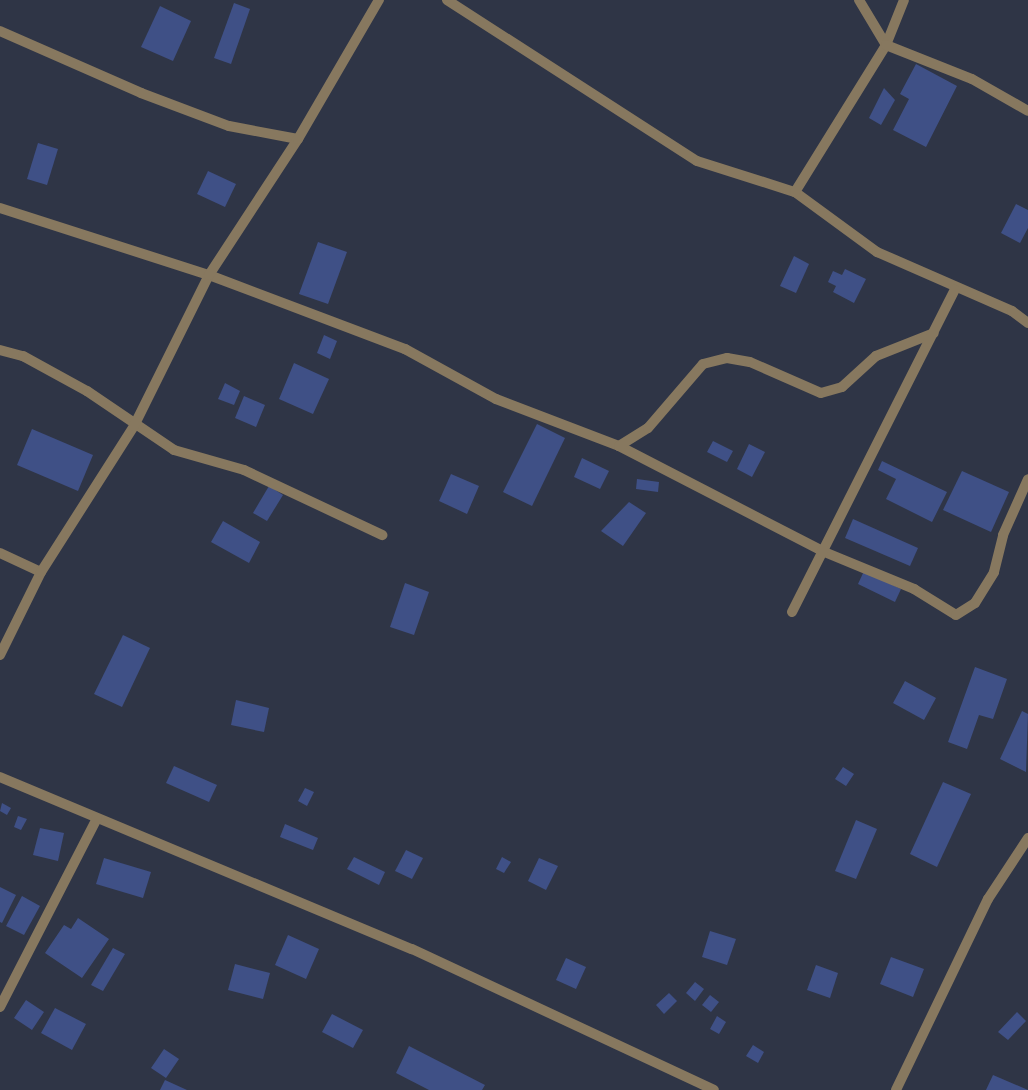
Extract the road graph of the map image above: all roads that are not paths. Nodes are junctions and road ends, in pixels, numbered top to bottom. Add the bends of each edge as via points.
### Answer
1 (380, 0) edge
2 (859, 0) edge
3 (904, 0) edge
4 (455, 1) edge
5 (0, 31) edge
6 (886, 45) junction
7 (1028, 111) edge
8 (298, 139) junction
9 (795, 192) junction
10 (0, 208) edge
11 (209, 275) junction
12 (956, 290) junction
13 (1028, 323) edge
14 (934, 333) junction
15 (0, 350) edge
16 (134, 426) junction
17 (619, 446) junction
18 (1028, 480) edge
19 (382, 535) dead end
20 (822, 551) junction
21 (0, 553) edge
22 (41, 572) junction
23 (792, 612) dead end
24 (0, 655) edge
25 (0, 777) edge
26 (97, 818) junction
27 (1028, 838) edge
28 (0, 1007) edge
29 (714, 1090) edge
30 (896, 1090) edge

1 - 8 street
2 - 6 street
3 - 6 street
4 - 9 street via 697,160
5 - 8 street via 141,93 229,126
6 - 7 street via 972,79
6 - 9 street
8 - 11 street
9 - 12 street via 877,252
10 - 11 street
11 - 16 street
11 - 17 street via 373,335 496,399
12 - 13 street via 1012,311
12 - 14 street
14 - 17 street via 876,356 842,388 822,393 750,362 727,358 703,364 648,428
14 - 20 street
15 - 16 street via 23,356 87,391
16 - 19 street via 174,450 244,470
16 - 22 street
17 - 20 street
18 - 20 street via 1003,535 994,572 975,603 956,615 914,589
20 - 23 street
21 - 22 street
22 - 24 street
25 - 26 street
26 - 28 street
26 - 29 street via 412,949
27 - 30 street via 988,899

